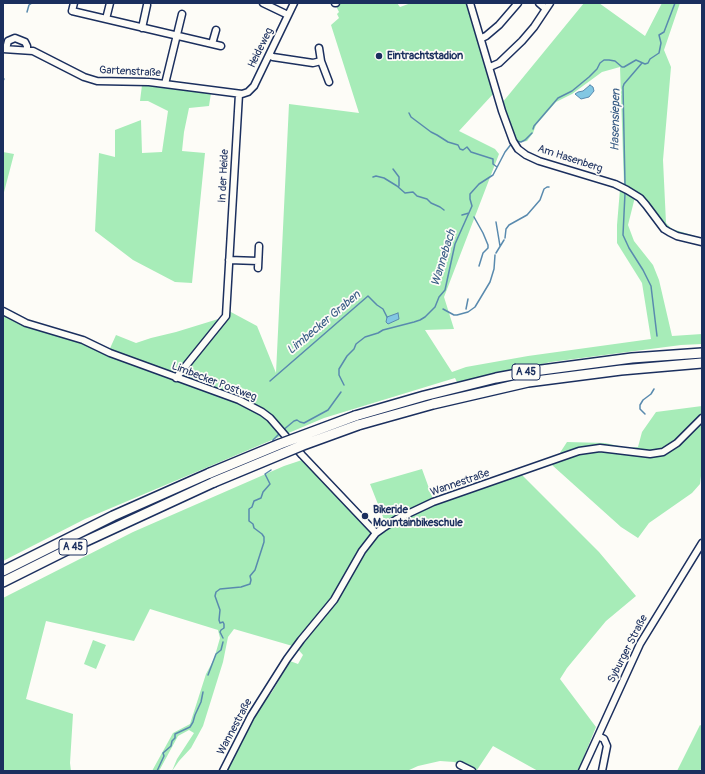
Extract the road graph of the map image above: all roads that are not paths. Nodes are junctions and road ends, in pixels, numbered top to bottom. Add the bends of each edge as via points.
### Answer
1 (74, 3) edge
2 (110, 3) edge
3 (263, 3) edge
4 (294, 3) edge
5 (470, 3) edge
6 (518, 3) edge
7 (538, 3) edge
8 (550, 3) edge
9 (147, 5) dead end
10 (546, 9) junction
11 (182, 14) dead end
12 (288, 15) junction
13 (106, 19) junction
14 (142, 28) junction
15 (216, 30) dead end
16 (177, 36) junction
17 (482, 38) junction
18 (212, 44) junction
19 (221, 46) dead end
20 (319, 48) dead end
21 (4, 49) edge
22 (28, 50) junction
23 (269, 55) junction
24 (321, 61) junction
25 (490, 67) junction
26 (329, 82) dead end
27 (165, 84) junction
28 (239, 94) junction
29 (702, 242) edge
30 (258, 246) dead end
31 (229, 260) junction
32 (3, 311) edge
33 (702, 353) edge
34 (702, 363) edge
35 (176, 378) junction
36 (702, 418) edge
37 (356, 421) junction
38 (212, 477) junction
39 (376, 534) junction
40 (702, 543) edge
41 (3, 571) edge
42 (3, 582) edge
43 (598, 736) junction
44 (460, 765) dead end
45 (223, 771) edge
46 (472, 771) edge
47 (582, 771) edge
48 (602, 771) edge

1 - 13 street via 72,11
2 - 13 street
3 - 12 street
4 - 12 street, Heideweg
5 - 17 street, Am Hasenberg
6 - 17 street via 499,25
7 - 10 street
8 - 10 street
9 - 14 street
10 - 25 street via 522,41
11 - 16 street
12 - 23 street, Heideweg
13 - 14 street
14 - 16 street
15 - 18 street
16 - 18 street
16 - 27 street
17 - 25 street, Am Hasenberg
18 - 19 street
20 - 24 street
21 - 22 street, Gartenstraße
21 - 22 street, Gartenstraße via 8,41 15,38 25,42
22 - 27 street, Gartenstraße via 39,53 90,80
23 - 24 street via 313,63
23 - 28 street, Heideweg via 251,89
24 - 26 street
25 - 29 street, Am Hasenberg via 513,141 520,151 539,161 615,184 640,198 669,232
27 - 28 street, Gartenstraße
28 - 31 street, In der Heide
30 - 31 street via 258,264
31 - 35 street, In der Heide via 226,316
32 - 35 street, Limbecker Postweg via 26,323 83,340 110,354
33 - 37 highway, A 45 via 632,358 496,378 424,396
34 - 37 highway, A 45 via 613,370 528,382
35 - 39 street, Limbecker Postweg via 253,407 266,415
36 - 39 street, Wannestraße via 663,452 650,454 600,448 580,451 433,502 397,519
37 - 38 highway, A 45, bridge via 280,444
38 - 41 highway, A 45 via 113,516
38 - 42 highway, A 45
39 - 45 street, Wannestraße via 362,551 334,600 287,659 251,716
40 - 43 street, Syburger Straße via 640,644
43 - 47 street, Syburger Straße
43 - 48 street via 604,739 607,746
44 - 46 street

